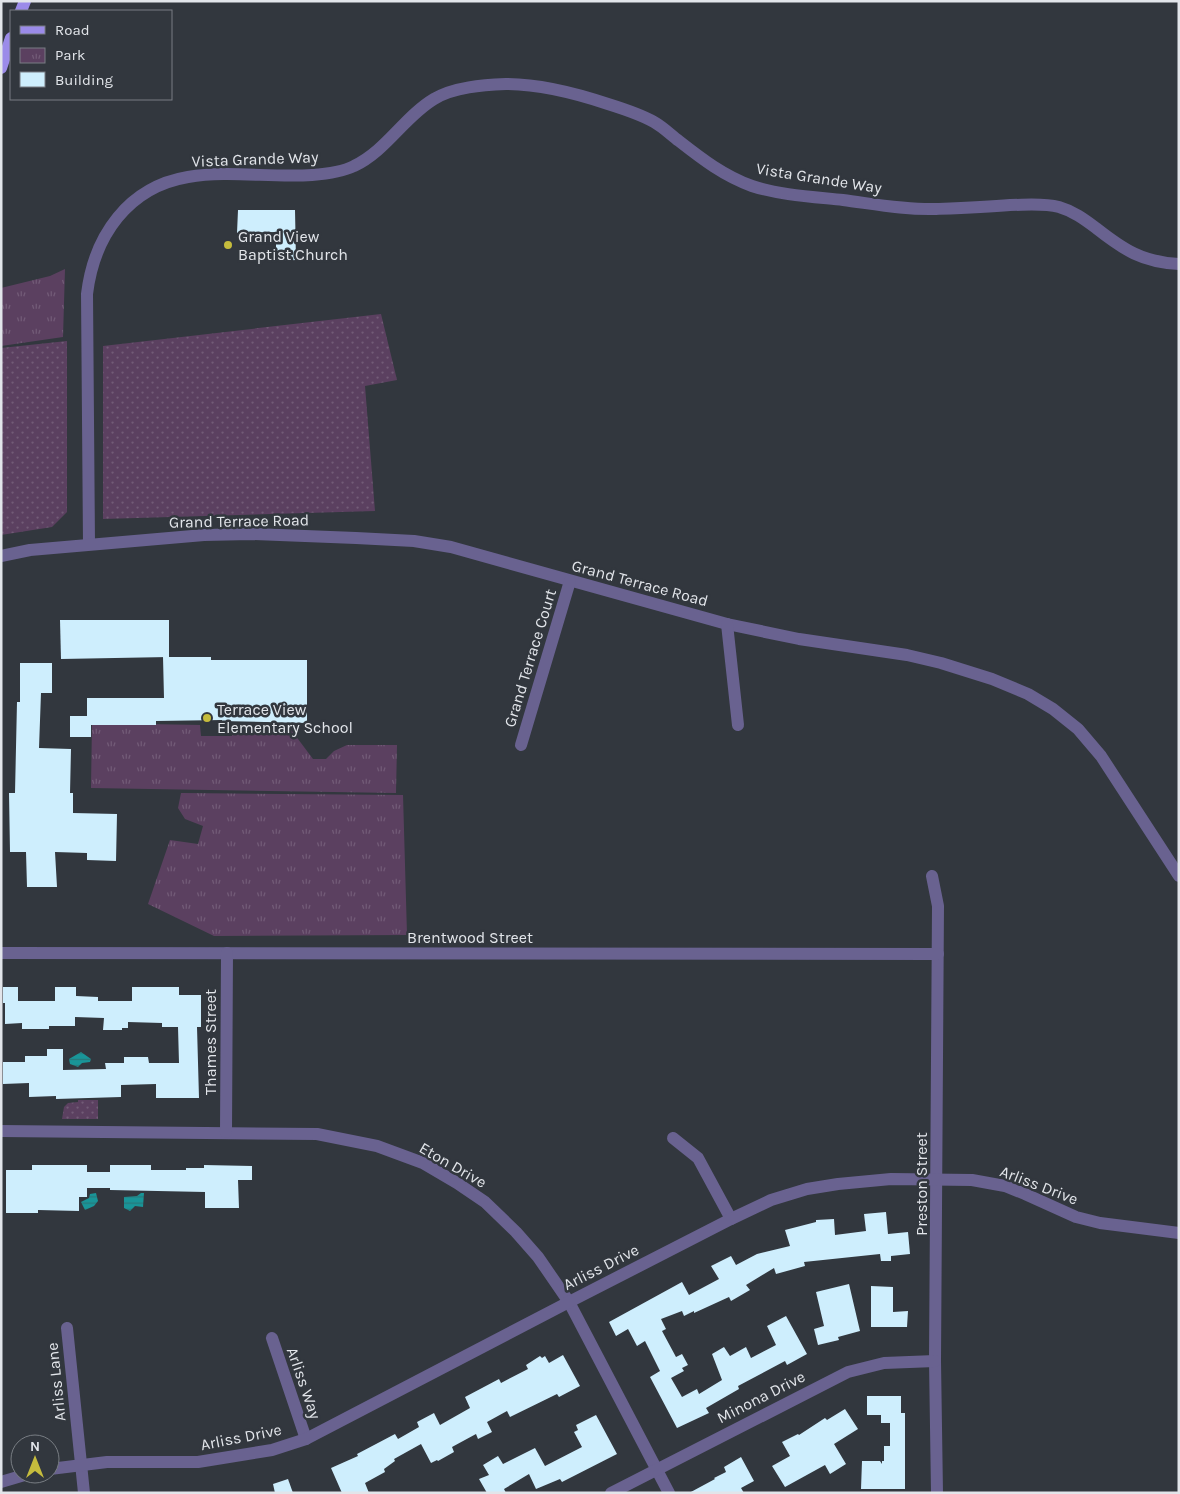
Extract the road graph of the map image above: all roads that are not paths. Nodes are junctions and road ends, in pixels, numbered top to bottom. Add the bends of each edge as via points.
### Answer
1 (10, 41) edge
2 (1, 68) edge
3 (1179, 264) edge
4 (89, 544) junction
5 (1, 556) edge
6 (570, 581) junction
7 (727, 624) junction
8 (738, 725) dead end
9 (521, 745) dead end
10 (932, 876) dead end
11 (1179, 876) edge
12 (1, 953) edge
13 (227, 953) junction
14 (938, 954) junction
15 (1, 1131) edge
16 (226, 1132) junction
17 (673, 1138) dead end
18 (937, 1179) junction
19 (731, 1219) junction
20 (1179, 1233) edge
21 (569, 1302) junction
22 (66, 1328) dead end
23 (272, 1338) dead end
24 (935, 1361) junction
25 (306, 1439) junction
26 (81, 1464) junction
27 (60, 1467) edge
28 (656, 1468) junction
29 (84, 1493) edge
30 (611, 1493) edge
31 (669, 1493) edge
32 (936, 1493) edge

1 - 2 main road
3 - 4 street, Vista Grande Way via 1142,258 1122,248 1069,210 1054,206 914,208 803,196 755,187 711,166 655,123 628,110 556,89 528,85 506,84 459,90 435,98 374,154 352,168 309,175 188,177 144,194 124,210 106,232 89,276 88,294
4 - 5 street, Grand Terrace Road
4 - 6 street, Grand Terrace Road via 251,534 414,541 451,546
6 - 7 street, Grand Terrace Road
6 - 9 street, Grand Terrace Court
7 - 8 street
7 - 11 street, Grand Terrace Road via 907,656 992,679 1028,694 1078,729 1101,756
10 - 14 street, Preston Street via 938,906
12 - 13 street, Brentwood Street
13 - 14 street, Brentwood Street
13 - 16 street, Thames Street
14 - 18 street, Preston Street
15 - 16 street, Eton Drive
16 - 21 street, Eton Drive via 298,1132 334,1136 377,1146 423,1163 485,1202 504,1219 538,1257
17 - 19 street via 698,1158
18 - 19 street, Arliss Drive via 891,1179 807,1189 771,1200
18 - 20 street, Arliss Drive via 972,1180 1005,1186 1076,1217
18 - 24 street, Preston Street
19 - 21 street, Arliss Drive
21 - 25 street, Arliss Drive
21 - 28 street, Eton Drive
22 - 26 street, Arliss Lane
23 - 25 street, Arliss Way
24 - 28 street, Minona Drive via 884,1363 848,1372
24 - 32 street, Preston Street
25 - 26 street, Arliss Drive via 272,1450 198,1462
26 - 27 street, Arliss Drive
26 - 29 street, Arliss Lane
28 - 30 street, Minona Drive
28 - 31 street, Eton Drive

